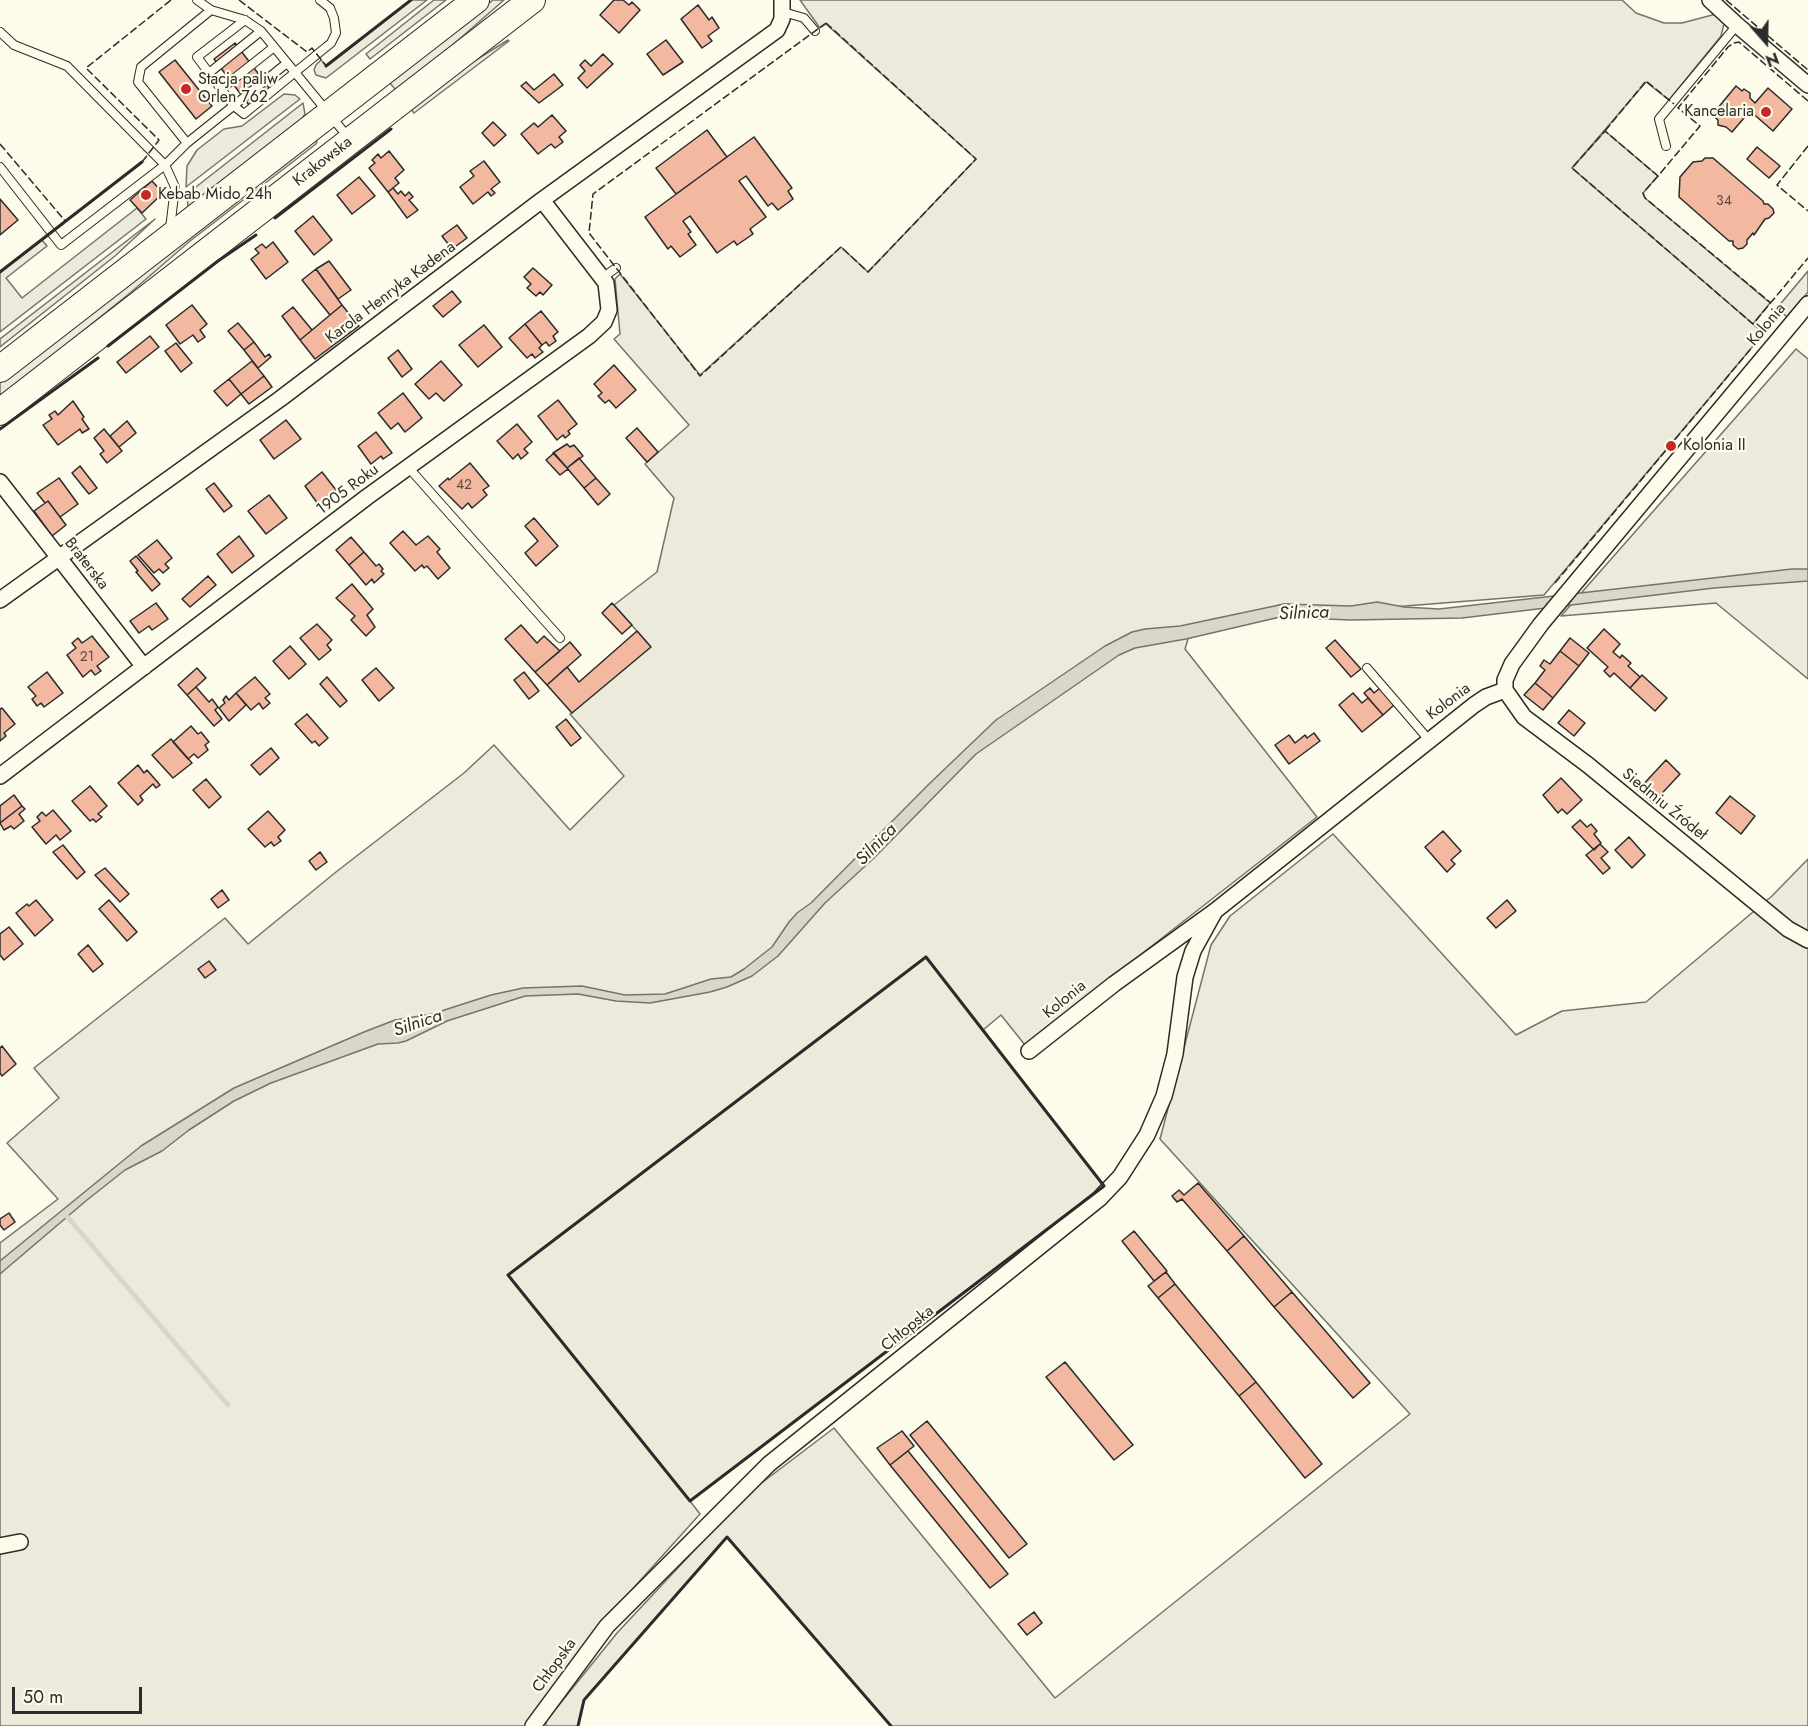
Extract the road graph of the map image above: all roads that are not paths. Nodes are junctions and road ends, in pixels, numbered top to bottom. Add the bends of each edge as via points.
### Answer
1 (197, 0) edge
2 (320, 0) edge
3 (476, 0) edge
4 (532, 0) edge
5 (1710, 0) edge
6 (782, 6) edge
7 (211, 9) junction
8 (245, 20) junction
9 (1737, 25) junction
10 (261, 31) junction
11 (815, 31) dead end
12 (0, 32) edge
13 (274, 47) junction
14 (288, 63) junction
15 (295, 72) junction
16 (209, 73) junction
17 (1808, 84) edge
18 (221, 89) junction
19 (234, 106) junction
20 (329, 113) junction
21 (351, 140) junction
22 (187, 143) junction
23 (1666, 146) dead end
24 (165, 165) junction
25 (0, 167) edge
26 (542, 200) junction
27 (169, 237) junction
28 (616, 268) dead end
29 (602, 278) junction
30 (1808, 304) edge
31 (0, 369) edge
32 (0, 412) edge
33 (408, 467) junction
34 (0, 482) edge
35 (58, 558) junction
36 (0, 600) edge
37 (560, 638) dead end
38 (144, 667) junction
39 (1367, 668) dead end
40 (1505, 690) junction
41 (1429, 740) junction
42 (0, 776) edge
43 (1215, 911) junction
44 (1808, 940) edge
45 (1029, 1051) dead end
46 (20, 1542) dead end
47 (0, 1546) edge
48 (533, 1726) edge

1 - 7 lane
2 - 15 lane via 330,8 336,33 331,43
3 - 20 main road
4 - 21 main road, Krakowska
5 - 9 street
6 - 11 lane via 804,18
6 - 26 street, Karola Henryka Kadena via 777,30
7 - 8 lane
7 - 22 lane via 141,67 138,82
8 - 10 lane
8 - 16 lane via 197,57
9 - 17 street
9 - 23 lane via 1659,119
10 - 13 lane
10 - 16 lane
12 - 24 lane via 14,45 67,66
13 - 14 lane
13 - 18 lane
14 - 15 lane
14 - 19 lane
15 - 19 lane via 244,114
15 - 20 lane
16 - 18 lane
18 - 19 lane
19 - 22 lane
20 - 21 lane
20 - 27 main road
21 - 32 main road, Krakowska
22 - 24 lane
24 - 25 lane via 60,245
24 - 27 lane via 175,187
26 - 29 street, 1905 Roku
26 - 35 street, Karola Henryka Kadena via 280,399
27 - 31 main road
28 - 29 lane
29 - 33 street, 1905 Roku via 609,298 604,322
30 - 40 street, Kolonia via 1541,624 1512,664
33 - 37 lane
33 - 38 street, 1905 Roku
34 - 35 street, Braterska
35 - 36 street, Karola Henryka Kadena
35 - 38 street, Braterska
38 - 42 street, 1905 Roku
39 - 41 lane
40 - 41 street, Kolonia via 1486,697
40 - 44 street, Siedmiu Źródeł via 1524,717 1788,929
41 - 43 street, Kolonia
43 - 45 street, Kolonia via 1113,984
43 - 48 street, Chłopska via 1193,951 1185,977 1175,1054 1164,1096 1147,1135 1120,1177 1099,1199 769,1464 607,1626
46 - 47 street

